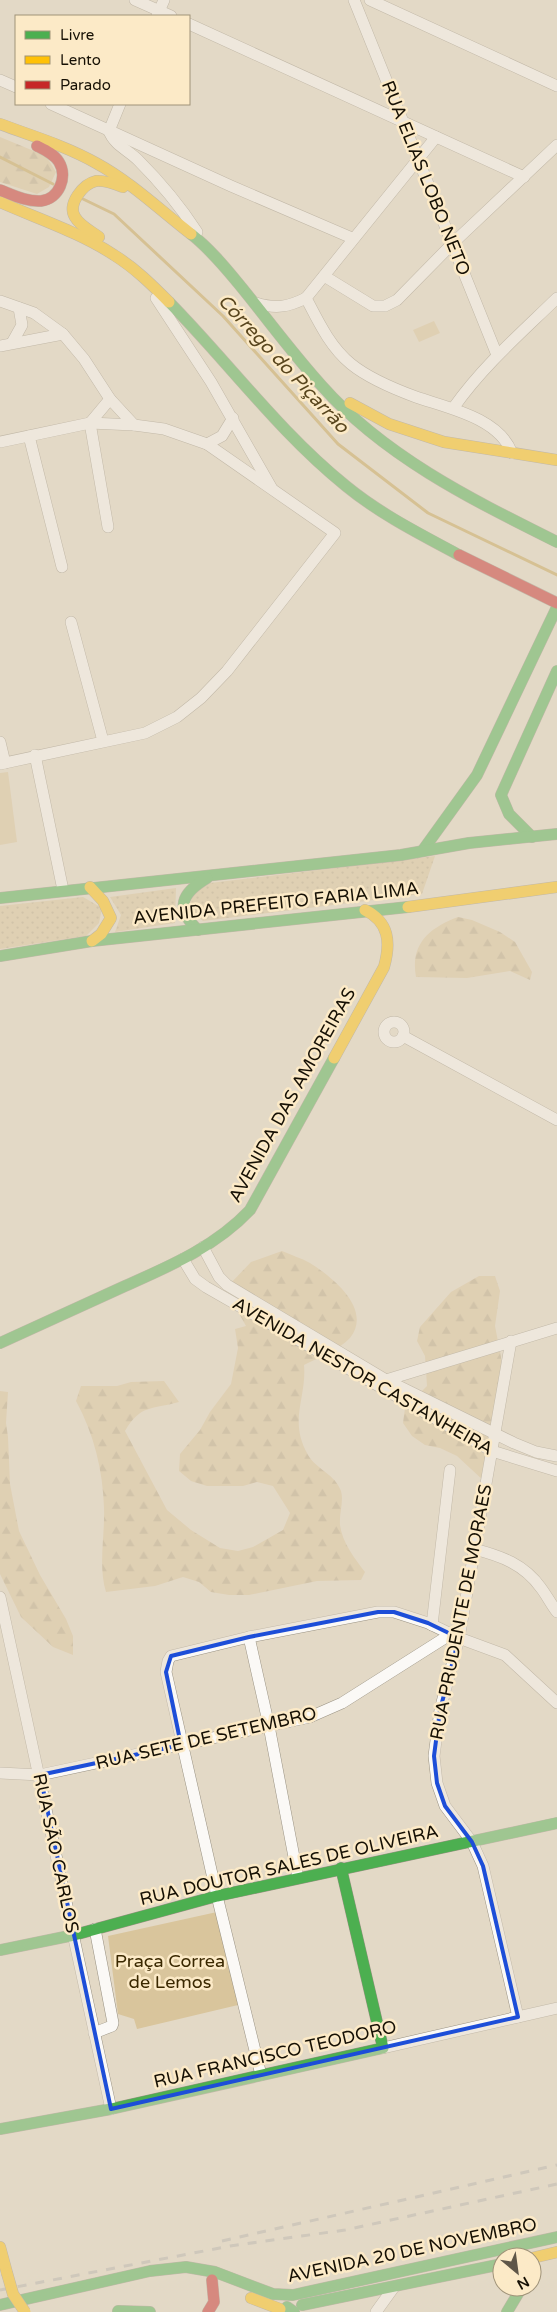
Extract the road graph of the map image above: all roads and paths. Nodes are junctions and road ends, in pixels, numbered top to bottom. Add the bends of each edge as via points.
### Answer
1 (135, 0) edge
2 (354, 0) edge
3 (370, 0) edge
4 (160, 9) edge
5 (190, 24) edge
6 (0, 80) edge
7 (557, 86) edge
8 (15, 88) edge
9 (53, 105) edge
10 (120, 105) edge
11 (404, 122) junction
12 (0, 124) edge
13 (0, 128) edge
14 (109, 131) junction
15 (436, 137) junction
16 (557, 145) edge
17 (418, 158) junction
18 (524, 177) junction
19 (0, 190) edge
20 (140, 193) junction
21 (0, 202) edge
22 (352, 238) junction
23 (452, 244) junction
24 (205, 245) junction
25 (127, 263) junction
26 (139, 274) junction
27 (324, 276) junction
28 (306, 298) junction
29 (557, 298) edge
30 (0, 301) edge
31 (256, 303) junction
32 (19, 308) junction
33 (63, 334) junction
34 (12, 343) junction
35 (0, 346) edge
36 (497, 355) junction
37 (318, 380) junction
38 (110, 399) junction
39 (454, 408) junction
40 (233, 418) junction
41 (90, 423) junction
42 (134, 425) junction
43 (29, 436) junction
44 (0, 442) edge
45 (207, 444) junction
46 (512, 452) junction
47 (557, 460) edge
48 (273, 491) junction
49 (108, 527) dead end
50 (557, 542) edge
51 (62, 567) dead end
52 (557, 603) edge
53 (557, 608) edge
54 (71, 622) dead end
55 (557, 671) edge
56 (103, 741) junction
57 (0, 742) edge
58 (35, 755) junction
59 (2, 763) edge
60 (557, 834) edge
61 (532, 837) junction
62 (424, 850) junction
63 (210, 877) junction
64 (90, 887) junction
65 (557, 888) edge
66 (62, 890) junction
67 (0, 898) edge
68 (364, 910) junction
69 (198, 930) junction
70 (92, 941) junction
71 (0, 956) edge
72 (403, 1036) dead end
73 (557, 1120) edge
74 (203, 1247) junction
75 (183, 1259) junction
76 (557, 1328) edge
77 (511, 1341) junction
78 (0, 1343) edge
79 (386, 1380) junction
80 (496, 1434) junction
81 (492, 1451) junction
82 (557, 1456) edge
83 (450, 1470) dead end
84 (557, 1471) edge
85 (474, 1549) junction
86 (0, 1597) edge
87 (557, 1612) edge
88 (432, 1625) junction
89 (455, 1636) junction
90 (248, 1637) junction
91 (557, 1703) edge
92 (269, 1726) junction
93 (181, 1745) junction
94 (0, 1773) edge
95 (40, 1775) junction
96 (557, 1823) edge
97 (472, 1842) junction
98 (341, 1868) junction
99 (298, 1878) junction
100 (217, 1896) junction
101 (95, 1929) junction
102 (74, 1935) junction
103 (0, 1950) edge
104 (557, 2008) edge
105 (518, 2017) junction
106 (94, 2032) junction
107 (383, 2048) junction
108 (261, 2075) junction
109 (111, 2109) junction
110 (0, 2129) edge
111 (557, 2237) edge
112 (536, 2241) junction
113 (0, 2247) edge
114 (536, 2247) edge
115 (557, 2252) edge
116 (542, 2256) edge
117 (492, 2266) edge
118 (212, 2280) junction
119 (394, 2287) junction
120 (517, 2297) edge
121 (0, 2305) edge
122 (282, 2310) edge
123 (509, 2311) edge
124 (3, 2312) edge
125 (25, 2312) edge
126 (117, 2312) edge
127 (150, 2312) edge
128 (208, 2312) edge
129 (376, 2312) edge

1 - 4 street
2 - 11 street, RUA ELIAS LOBO NETO
3 - 7 street
5 - 11 street
6 - 8 street
9 - 14 street
10 - 14 street
11 - 15 street
11 - 17 street, RUA ELIAS LOBO NETO
12 - 20 main road via 85,157
13 - 19 main road via 52,154 64,176 58,192 51,198 38,201
14 - 22 street
14 - 24 street via 114,141 138,160 163,187
15 - 17 street
15 - 18 street
16 - 18 street
17 - 22 street
17 - 23 street, RUA ELIAS LOBO NETO
18 - 23 street
20 - 24 main road
20 - 25 main road via 108,181 94,182 86,185 74,202 76,218 115,249
21 - 25 main road via 78,235
22 - 27 street
23 - 27 street via 398,300 385,306 373,306
23 - 36 street, RUA ELIAS LOBO NETO
24 - 31 main road
25 - 26 main road
26 - 40 street
26 - 52 main road via 203,338 278,424 346,486 394,521 515,585
27 - 28 street
28 - 31 street via 282,307 272,308
28 - 39 street via 327,337 351,364 416,397
29 - 36 street
30 - 32 street
31 - 37 main road
32 - 33 street via 34,312
32 - 34 street via 22,325
33 - 34 street
33 - 38 street via 84,358
34 - 35 street
36 - 39 street
37 - 46 main road via 370,416 410,432 444,442
37 - 50 main road via 365,428 422,470
38 - 41 street
38 - 42 street
39 - 46 street via 499,432
40 - 45 street via 222,436
40 - 48 street
41 - 42 street
41 - 43 street
41 - 49 street
42 - 45 street via 164,429
43 - 44 street
43 - 51 street
45 - 48 street
46 - 47 main road
48 - 56 street via 334,533 227,671 201,698 178,717 145,732
53 - 62 main road via 477,775
54 - 56 street
55 - 61 main road via 501,795 509,817
56 - 58 street
57 - 59 street
58 - 59 street
58 - 66 street
60 - 61 main road, AVENIDA PREFEITO FARIA LIMA
61 - 62 main road, AVENIDA PREFEITO FARIA LIMA
62 - 63 main road, AVENIDA PREFEITO FARIA LIMA
63 - 64 main road, AVENIDA PREFEITO FARIA LIMA
63 - 69 main road via 186,892 182,901 191,924
64 - 66 main road, AVENIDA PREFEITO FARIA LIMA
64 - 70 main road via 108,906 111,918
65 - 68 main road, AVENIDA PREFEITO FARIA LIMA via 448,903
66 - 67 main road, AVENIDA PREFEITO FARIA LIMA
68 - 69 main road, AVENIDA PREFEITO FARIA LIMA
68 - 74 main road, AVENIDA DAS AMOREIRAS via 377,915 384,924 388,947 384,967 250,1210 226,1234
69 - 70 main road, AVENIDA PREFEITO FARIA LIMA
70 - 71 main road, AVENIDA PREFEITO FARIA LIMA
72 - 73 street
74 - 75 main road, AVENIDA DAS AMOREIRAS
74 - 79 street, AVENIDA NESTOR CASTANHEIRA via 219,1278 227,1285
75 - 78 main road, AVENIDA DAS AMOREIRAS
75 - 81 street, AVENIDA NESTOR CASTANHEIRA via 192,1277 206,1287
76 - 77 street
77 - 79 street
77 - 80 street, RUA PRUDENTE DE MORAES
79 - 80 street, AVENIDA NESTOR CASTANHEIRA
80 - 81 street, RUA PRUDENTE DE MORAES
80 - 82 street, AVENIDA NESTOR CASTANHEIRA via 536,1452
81 - 84 street, AVENIDA NESTOR CASTANHEIRA
81 - 85 street, RUA PRUDENTE DE MORAES
83 - 88 street
85 - 87 street via 502,1556 516,1564 540,1586
85 - 89 street, RUA PRUDENTE DE MORAES
86 - 95 street, RUA SÃO CARLOS
88 - 89 street
88 - 90 street via 394,1612 378,1612
89 - 91 street via 505,1655
89 - 92 street, RUA SETE DE SETEMBRO via 327,1711
89 - 97 street, RUA PRUDENTE DE MORAES via 434,1756 437,1783 445,1806
90 - 92 street
90 - 93 street via 171,1656 166,1672
92 - 93 street, RUA SETE DE SETEMBRO
92 - 99 street
93 - 95 street, RUA SETE DE SETEMBRO
93 - 100 street
94 - 95 street, RUA SETE DE SETEMBRO
95 - 102 street, RUA SÃO CARLOS
96 - 97 main road, RUA DOUTOR SALES DE OLIVEIRA
97 - 98 main road, RUA DOUTOR SALES DE OLIVEIRA
97 - 105 street, RUA PRUDENTE DE MORAES via 485,1874
98 - 99 main road, RUA DOUTOR SALES DE OLIVEIRA
98 - 107 main road
99 - 100 main road, RUA DOUTOR SALES DE OLIVEIRA
100 - 101 main road, RUA DOUTOR SALES DE OLIVEIRA
100 - 108 street
101 - 102 main road, RUA DOUTOR SALES DE OLIVEIRA
101 - 106 street via 113,2023
102 - 103 main road, RUA DOUTOR SALES DE OLIVEIRA
102 - 106 street, RUA SÃO CARLOS
104 - 105 street, RUA FRANCISCO TEODORO
105 - 107 street, RUA FRANCISCO TEODORO
106 - 109 street, RUA SÃO CARLOS
107 - 108 main road, RUA FRANCISCO TEODORO
108 - 109 main road, RUA FRANCISCO TEODORO
109 - 110 main road, RUA FRANCISCO TEODORO
111 - 112 main road, AVENIDA 20 DE NOVEMBRO
112 - 114 main road
112 - 121 main road, AVENIDA 20 DE NOVEMBRO via 304,2293 273,2294 215,2272 186,2267 150,2271
113 - 125 main road, bridge via 13,2294
115 - 116 main road, AVENIDA 20 DE NOVEMBRO
117 - 119 main road, AVENIDA 20 DE NOVEMBRO
118 - 122 main road
118 - 124 main road via 190,2277 154,2280
118 - 128 main road via 215,2303
119 - 122 main road, AVENIDA 20 DE NOVEMBRO
119 - 129 street
120 - 123 main road
126 - 127 main road

